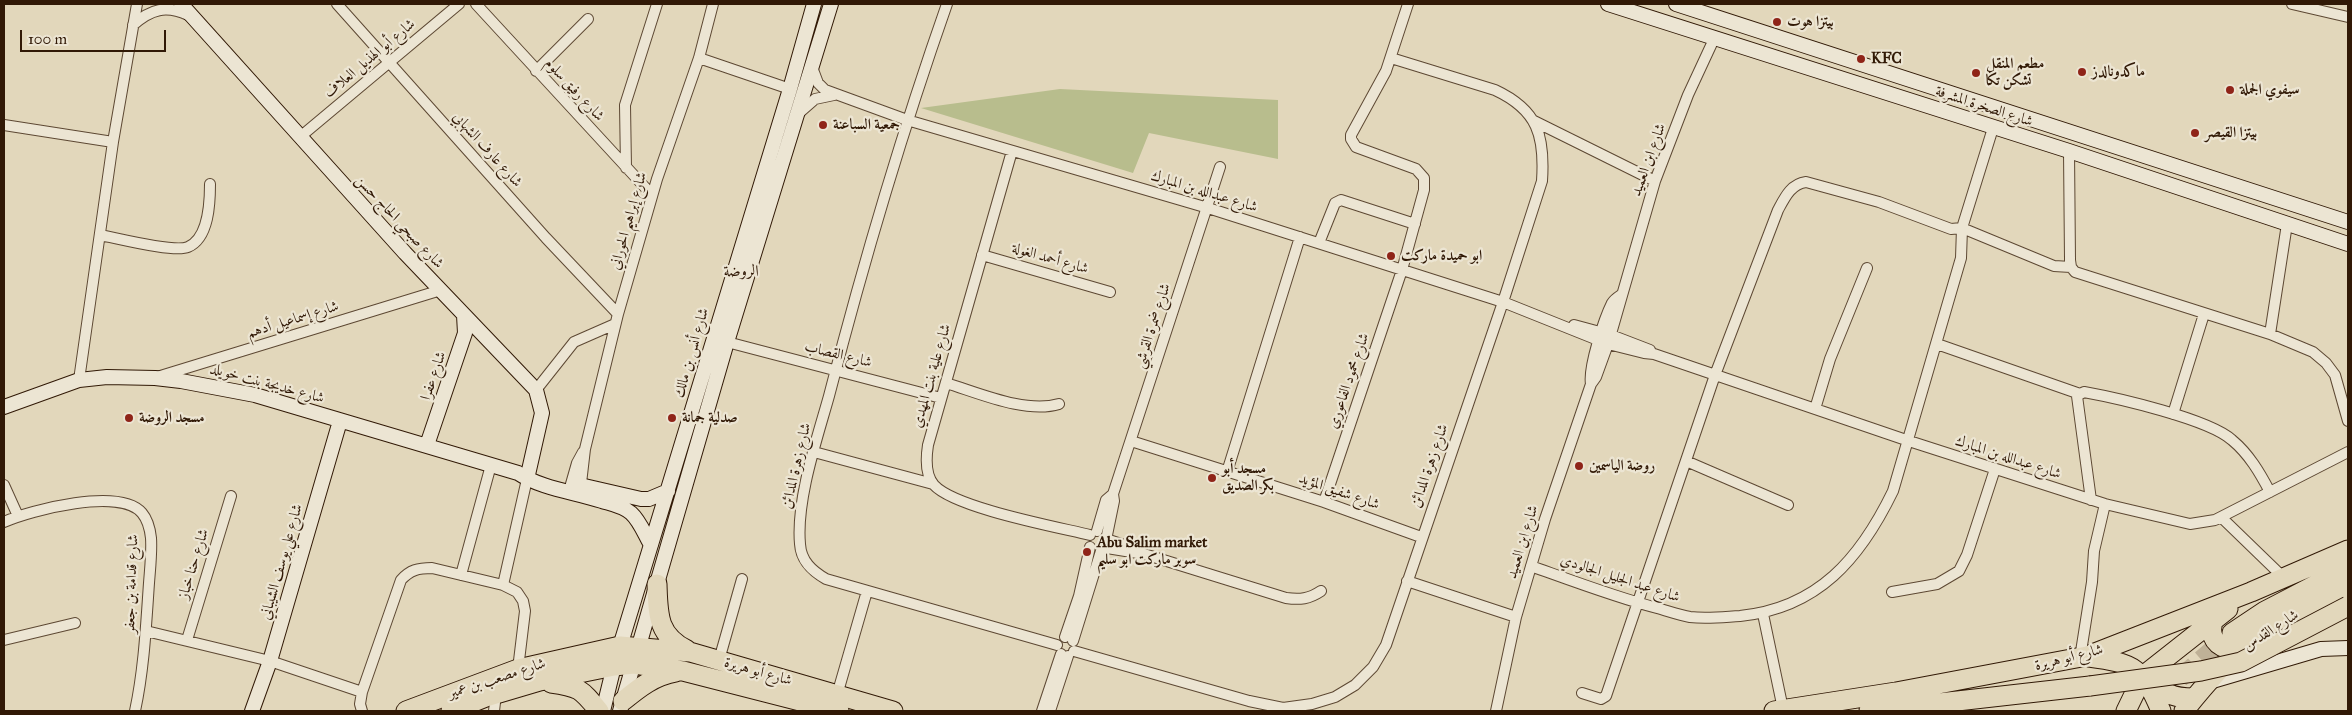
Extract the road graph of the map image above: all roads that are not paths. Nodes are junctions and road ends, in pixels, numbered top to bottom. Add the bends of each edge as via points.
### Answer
1 (137, 4) edge
2 (181, 4) edge
3 (337, 4) edge
4 (459, 4) edge
5 (476, 4) edge
6 (657, 4) edge
7 (712, 4) edge
8 (814, 4) edge
9 (831, 4) edge
10 (947, 4) edge
11 (1408, 4) edge
12 (1608, 4) edge
13 (1676, 4) edge
14 (2292, 4) edge
15 (193, 17) junction
16 (2348, 17) edge
17 (588, 20) dead end
18 (133, 25) junction
19 (1714, 39) junction
20 (699, 58) junction
21 (1391, 58) junction
22 (389, 63) junction
23 (812, 67) junction
24 (536, 71) junction
25 (790, 89) junction
26 (834, 95) junction
27 (797, 116) junction
28 (908, 120) junction
29 (1534, 120) junction
30 (4, 125) edge
31 (1993, 128) junction
32 (300, 138) junction
33 (113, 142) junction
34 (1012, 151) junction
35 (2069, 151) junction
36 (1220, 167) dead end
37 (626, 168) junction
38 (1656, 181) junction
39 (210, 184) dead end
40 (652, 196) junction
41 (1208, 208) junction
42 (2348, 222) edge
43 (1415, 224) junction
44 (2287, 224) junction
45 (1962, 228) junction
46 (100, 235) junction
47 (1300, 237) junction
48 (1320, 243) junction
49 (2348, 244) edge
50 (982, 255) junction
51 (2071, 267) junction
52 (1867, 268) dead end
53 (1402, 270) junction
54 (441, 290) junction
55 (1110, 292) dead end
56 (1503, 302) junction
57 (2204, 314) junction
58 (464, 315) junction
59 (617, 319) junction
60 (2270, 334) junction
61 (1605, 338) junction
62 (727, 342) junction
63 (1937, 344) junction
64 (836, 369) junction
65 (1715, 376) junction
66 (155, 378) junction
67 (80, 380) junction
68 (946, 383) junction
69 (536, 390) junction
70 (2080, 394) junction
71 (941, 398) junction
72 (1059, 404) dead end
73 (4, 407) edge
74 (1815, 409) junction
75 (2173, 414) junction
76 (340, 421) junction
77 (2348, 421) edge
78 (1131, 442) junction
79 (1909, 442) junction
80 (427, 445) junction
81 (814, 452) junction
82 (2348, 452) edge
83 (1686, 461) junction
84 (491, 465) junction
85 (1995, 469) junction
86 (1227, 472) junction
87 (525, 475) junction
88 (933, 484) junction
89 (4, 485) edge
90 (576, 488) junction
91 (668, 491) junction
92 (2270, 492) junction
93 (1113, 494) junction
94 (231, 496) dead end
95 (2092, 500) junction
96 (1324, 502) junction
97 (2104, 504) junction
98 (1788, 506) dead end
99 (18, 516) junction
100 (2221, 517) junction
101 (4, 522) edge
102 (1421, 537) junction
103 (1092, 539) junction
104 (1106, 543) junction
105 (651, 545) junction
106 (2348, 550) edge
107 (1531, 566) junction
108 (2348, 568) edge
109 (461, 575) junction
110 (2284, 578) junction
111 (742, 579) dead end
112 (1407, 581) junction
113 (657, 584) junction
114 (503, 585) junction
115 (2348, 587) edge
116 (867, 591) junction
117 (1321, 591) dead end
118 (1892, 592) dead end
119 (2252, 592) junction
120 (1639, 603) junction
121 (2348, 606) edge
122 (1763, 614) junction
123 (1516, 617) junction
124 (2216, 617) junction
125 (75, 623) dead end
126 (146, 630) junction
127 (2240, 638) junction
128 (4, 640) edge
129 (187, 640) junction
130 (1067, 647) junction
131 (2348, 648) edge
132 (690, 652) junction
133 (631, 653) junction
134 (2083, 657) junction
135 (719, 660) junction
136 (270, 661) junction
137 (2160, 664) junction
138 (614, 666) junction
139 (518, 669) junction
140 (683, 671) junction
141 (2144, 676) junction
142 (540, 681) junction
143 (2208, 682) junction
144 (362, 692) junction
145 (1582, 693) dead end
146 (495, 703) edge
147 (838, 703) edge
148 (2189, 705) edge
149 (622, 706) edge
150 (1899, 706) junction
151 (1779, 710) edge
152 (135, 711) edge
153 (252, 711) edge
154 (362, 711) edge
155 (406, 711) edge
156 (451, 711) edge
157 (599, 711) edge
158 (603, 711) edge
159 (893, 711) edge
160 (1042, 711) edge
161 (1050, 711) edge
162 (1496, 711) edge
163 (1869, 711) edge
164 (1933, 711) edge
165 (2126, 711) edge
166 (2138, 711) edge
167 (2161, 711) edge

1 - 18 street
2 - 15 main road, شارع صبحي الحاج حسن
3 - 22 street, شارع عارف الشهابي
4 - 22 street, شارع أبو الهذيل العلاف
5 - 24 street, شارع رفيق سلوم
6 - 37 street via 625,105
7 - 20 street, شارع إبراهيم الحوراني
8 - 25 main road, شارع أنس بن مالك
9 - 23 main road, شارع أنس بن مالك
10 - 28 street, شارع زهرة المدائن
11 - 21 street
12 - 19 main road, شارع الصخرة المشرفة
13 - 42 main road, شارع الصخرة المشرفة
14 - 16 street
15 - 18 street via 176,10 158,9
15 - 32 main road, شارع صبحي الحاج حسن
17 - 24 street
18 - 33 street
19 - 31 main road, شارع الصخرة المشرفة
19 - 38 street, شارع ابن العميد via 1688,94
20 - 25 street
20 - 40 street, شارع إبراهيم الحوراني
21 - 29 street, شارع زهرة المدائن via 1495,90 1523,106
21 - 43 street via 1351,139 1356,147 1421,173 1425,184
22 - 32 street, شارع أبو الهذيل العلاف
22 - 59 street, شارع عارف الشهابي
23 - 26 street, شارع عبدالله بن المبارك via 818,83
23 - 27 main road, شارع أنس بن مالك
24 - 37 street, شارع رفيق سلوم
25 - 91 main road, شارع أنس بن مالك
26 - 27 street via 815,99
26 - 28 street, شارع عبدالله بن المبارك
27 - 62 main road, شارع أنس بن مالك
28 - 34 street, شارع عبدالله بن المبارك
28 - 64 street, شارع زهرة المدائن
29 - 38 street
29 - 56 street, شارع زهرة المدائن via 1542,148 1542,181
30 - 33 street
31 - 35 main road, شارع الصخرة المشرفة
31 - 45 street, شارع عبد الجليل الجالودي
32 - 54 main road, شارع صبحي الحاج حسن
33 - 46 street
34 - 41 street, شارع عبدالله بن المبارك
34 - 50 street, شارع علية بنت المهدي
35 - 44 main road, شارع الصخرة المشرفة
35 - 51 street
36 - 41 street, شارع ضمرة القرشي
37 - 40 street, شارع رفيق سلوم
38 - 61 street, شارع ابن العميد via 1621,295 1613,302
39 - 46 street via 210,201 202,233 187,248
40 - 59 street, شارع إبراهيم الحوراني
41 - 47 street, شارع عبدالله بن المبارك
41 - 78 street, شارع ضمرة القرشي
43 - 48 street via 1341,200 1335,203
43 - 53 street
44 - 49 main road, شارع الصخرة المشرفة
44 - 60 street
45 - 51 street via 2054,266
45 - 63 street, شارع عبد الجليل الجالودي via 1961,258
45 - 65 street via 1951,228 1879,202 1806,182 1798,183 1785,196 1778,210
46 - 67 street
47 - 48 street, شارع عبدالله بن المبارك
47 - 86 street
48 - 53 street, شارع عبدالله بن المبارك
50 - 55 street, شارع أحمد الغولة
50 - 68 street, شارع علية بنت المهدي
51 - 57 street via 2079,274
52 - 74 street via 1830,359
53 - 56 street, شارع عبدالله بن المبارك
53 - 96 street, شارع محمود الفاعوري
54 - 58 main road, شارع صبحي الحاج حسن
54 - 66 street, شارع إسماعيل أدهم
56 - 61 street, شارع عبدالله بن المبارك
56 - 102 street, شارع زهرة المدائن
57 - 60 street
57 - 75 street
58 - 69 main road, شارع صبحي الحاج حسن
58 - 80 main road, شارع عفرا via 465,334
59 - 69 street via 574,342
59 - 90 street, شارع إبراهيم الحوراني
60 - 77 street via 2313,352 2326,363 2335,375
61 - 65 street, شارع عبدالله بن المبارك
61 - 107 street, شارع ابن العميد via 1589,376 1591,384
62 - 64 street, شارع القصاب
62 - 113 main road, شارع أنس بن مالك
63 - 70 street
63 - 79 street, شارع عبد الجليل الجالودي
64 - 71 street, شارع القصاب
64 - 81 street, شارع زهرة المدائن
65 - 74 street, شارع عبدالله بن المبارك
65 - 83 street
66 - 67 main road, شارع خديجة بنت خويلد
66 - 76 main road, شارع خديجة بنت خويلد via 256,395
67 - 73 main road, شارع خديجة بنت خويلد
68 - 71 street, شارع علية بنت المهدي
68 - 72 street via 1027,406 1042,408
69 - 87 main road via 542,413
70 - 75 street via 2090,393
70 - 95 street via 2077,396
71 - 88 street, شارع علية بنت المهدي via 926,459
74 - 79 street, شارع عبدالله بن المبارك
75 - 92 street via 2209,426 2231,438
76 - 80 main road, شارع خديجة بنت خويلد
76 - 136 main road, شارع علي يوسف الشيباني
78 - 86 street, شارع شفيق المؤيد
78 - 93 street, شارع ضمرة القرشي
79 - 85 street, شارع عبدالله بن المبارك
79 - 122 street, شارع عبد الجليل الجالودي via 1893,491 1863,545 1840,572 1817,589
80 - 84 main road, شارع خديجة بنت خويلد
81 - 88 street
81 - 116 street, شارع زهرة المدائن via 800,513 802,556 807,565 826,579
82 - 92 street, شارع عبدالله بن المبارك
83 - 98 street
83 - 120 street
84 - 87 main road, شارع خديجة بنت خويلد
84 - 109 street
85 - 95 street, شارع عبدالله بن المبارك
85 - 118 street via 1959,571 1937,584
86 - 96 street, شارع شفيق المؤيد
87 - 90 main road, شارع خديجة بنت خويلد
87 - 114 street
88 - 103 street via 951,497 967,503
89 - 99 street
90 - 91 main road, شارع خديجة بنت خويلد via 641,500
90 - 105 main road, شارع خديجة بنت خويلد via 630,512
91 - 105 main road, شارع أنس بن مالك
92 - 100 street, شارع عبدالله بن المبارك
93 - 103 street, شارع ضمرة القرشي via 1106,500
93 - 104 street, شارع ضمرة القرشي
94 - 129 street, شارع حنا خباز
95 - 97 street, شارع عبدالله بن المبارك
96 - 102 street, شارع شفيق المؤيد
97 - 100 street, شارع عبدالله بن المبارك via 2190,524
97 - 134 street via 2094,551
99 - 101 street, شارع قدامة بن جعفر
99 - 126 street, شارع قدامة بن جعفر via 105,501 122,502 142,513 149,524 151,540
100 - 110 street
102 - 112 street, شارع زهرة المدائن
103 - 104 street
103 - 104 street
103 - 130 street, شارع ضمرة القرشي
104 - 117 street via 1286,598 1300,600
104 - 130 street, شارع ضمرة القرشي
105 - 133 main road, شارع أنس بن مالك
106 - 110 highway, شارع أبو هريرة
107 - 120 street, شارع عبد الجليل الجالودي
107 - 123 street, شارع ابن العميد
108 - 127 highway, شارع القدس via 2265,611
109 - 114 street
109 - 144 street via 421,568 409,571 400,580
110 - 119 highway, شارع أبو هريرة
111 - 135 street
112 - 123 street
112 - 130 street, شارع زهرة المدائن via 1386,645 1373,667 1356,685 1335,697 1312,704 1283,708 1249,701
113 - 132 highway via 658,614 667,637
113 - 133 main road, شارع أنس بن مالك
114 - 139 street via 517,592 525,611
115 - 127 highway, شارع القدس via 2280,623
116 - 130 street, شارع زهرة المدائن
116 - 147 street
119 - 124 highway
119 - 134 highway, شارع أبو هريرة
120 - 122 street, شارع عبد الجليل الجالودي via 1689,617
120 - 145 street via 1605,698
121 - 150 highway, شارع أبو هريرة, bridge via 2241,662 2201,672
122 - 151 street
123 - 162 street, شارع ابن العميد
124 - 127 highway via 2211,633 2217,644 2228,649
124 - 137 highway
125 - 128 street
126 - 129 street
126 - 152 street, شارع قدامة بن جعفر
127 - 143 highway, شارع القدس
129 - 136 street
130 - 160 street, شارع ضمرة القرشي
130 - 161 street, شارع ضمرة القرشي
131 - 143 main road via 2321,649
132 - 133 highway, شارع أبو هريرة
132 - 135 highway, شارع أبو هريرة
133 - 138 highway, شارع أبو هريرة
133 - 139 highway, شارع مصعب بن عمير
133 - 140 highway, شارع أبو هريرة
133 - 149 main road, شارع أنس بن مالك
134 - 141 highway via 2122,662
134 - 151 highway, شارع أبو هريرة
135 - 147 highway, شارع أبو هريرة
136 - 144 street
136 - 153 main road, شارع علي يوسف الشيباني
137 - 141 highway
137 - 148 highway via 2158,679 2164,691
138 - 142 highway, شارع مصعب بن عمير
138 - 158 main road
139 - 155 highway, شارع مصعب بن عمير
140 - 147 highway, شارع أبو هريرة
140 - 149 highway via 648,682
141 - 165 highway
141 - 167 highway
142 - 146 highway, شارع مصعب بن عمير
142 - 157 highway via 572,686 583,692
143 - 148 highway, شارع القدس
144 - 154 street
146 - 156 highway, شارع مصعب بن عمير
147 - 159 highway, شارع أبو هريرة
150 - 163 highway, شارع أبو هريرة
150 - 164 highway
166 - 167 highway via 2151,706

